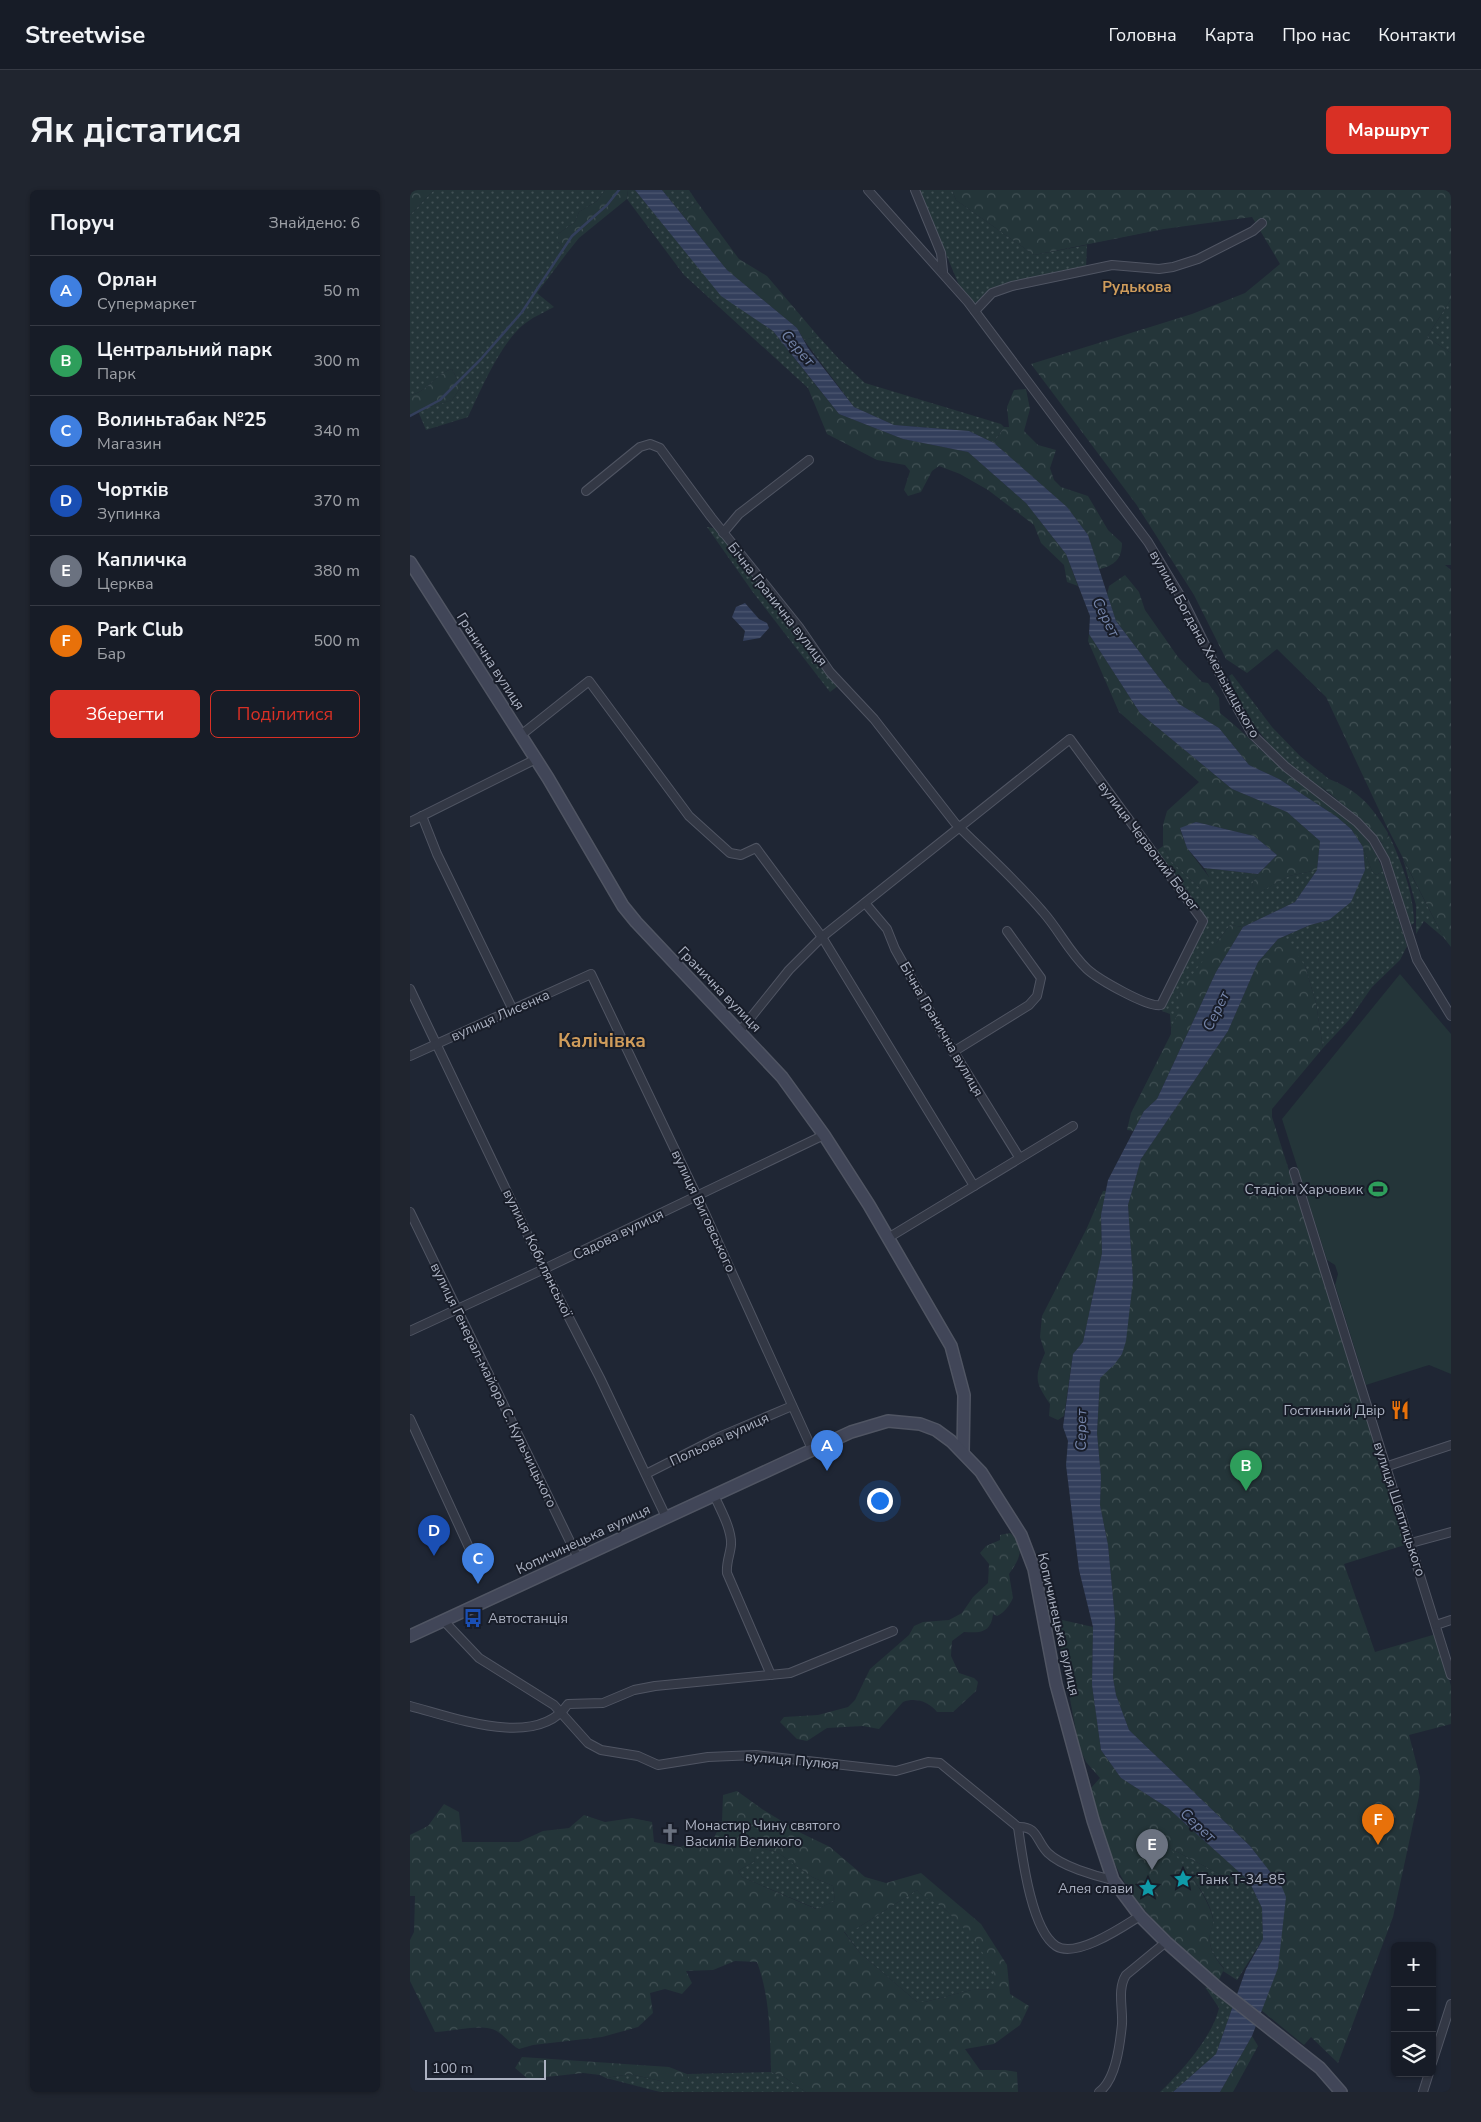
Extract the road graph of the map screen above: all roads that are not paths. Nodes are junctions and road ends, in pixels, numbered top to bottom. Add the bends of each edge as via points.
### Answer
1 (868, 190) edge
2 (915, 190) edge
3 (1262, 223) dead end
4 (943, 271) junction
5 (975, 311) junction
6 (809, 460) dead end
7 (586, 491) dead end
8 (723, 533) junction
9 (410, 562) edge
10 (521, 735) junction
11 (536, 759) junction
12 (422, 816) junction
13 (410, 822) edge
14 (959, 827) junction
15 (865, 903) junction
16 (1007, 931) dead end
17 (822, 937) junction
18 (591, 974) joint
19 (410, 988) edge
20 (512, 1008) junction
21 (1451, 1016) edge
22 (740, 1031) junction
23 (436, 1044) junction
24 (954, 1052) junction
25 (410, 1056) edge
26 (1073, 1126) dead end
27 (824, 1135) junction
28 (1019, 1157) junction
29 (1294, 1172) dead end
30 (974, 1186) junction
31 (697, 1196) junction
32 (410, 1212) edge
33 (888, 1238) junction
34 (544, 1269) junction
35 (456, 1308) junction
36 (410, 1331) edge
37 (792, 1406) junction
38 (410, 1420) edge
39 (1451, 1445) edge
40 (812, 1449) junction
41 (963, 1452) junction
42 (1385, 1467) junction
43 (646, 1474) junction
44 (714, 1495) junction
45 (666, 1517) junction
46 (1451, 1532) edge
47 (1411, 1544) junction
48 (472, 1554) dead end
49 (578, 1558) junction
50 (443, 1620) junction
51 (1451, 1620) edge
52 (1436, 1625) junction
53 (893, 1631) dead end
54 (410, 1636) edge
55 (771, 1675) junction
56 (1451, 1675) edge
57 (410, 1706) edge
58 (561, 1715) junction
59 (1018, 1827) junction
60 (1113, 1880) junction
61 (1140, 1916) junction
62 (1166, 1942) junction
63 (1451, 2004) edge
64 (1436, 2051) edge
65 (1428, 2077) edge
66 (1099, 2092) edge
67 (1341, 2092) edge
68 (1423, 2092) edge

1 - 4 street, вулиця Богдана Хмельницького
2 - 4 street via 941,253
3 - 5 street via 1253,231 1186,264 1158,269 1112,265 1050,276 997,291
4 - 5 street, вулиця Богдана Хмельницького
5 - 21 street, вулиця Богдана Хмельницького via 1157,556 1252,734 1286,768 1374,839 1388,868 1417,960
6 - 8 street via 738,514
7 - 8 street, Бічна Гранична вулиця via 637,449 654,444 665,454
8 - 14 street, Бічна Гранична вулиця via 799,627 830,672 874,719
9 - 10 main road, Гранична вулиця
10 - 11 main road, Гранична вулиця
10 - 17 street via 589,681 684,811 730,853 741,855 756,848
11 - 12 street
11 - 22 main road, Гранична вулиця via 629,914
12 - 13 street
12 - 20 street via 437,854
14 - 14 street, вулиця Червоний Берег via 1070,739 1202,918 1202,927 1161,1004 1148,1004 1090,971 1038,906
14 - 15 street
15 - 17 street
15 - 24 street, Бічна Гранична вулиця via 887,929 895,949
16 - 24 street via 1041,978 1036,996 1030,1005
17 - 22 street via 789,970
17 - 30 street
18 - 20 street, вулиця Лисенка
18 - 31 street, вулиця Виговського
19 - 23 street, вулиця Кобилянської
20 - 23 street, вулиця Лисенка
22 - 27 main road, Гранична вулиця via 786,1082
23 - 25 street, вулиця Лисенка
23 - 34 street, вулиця Кобилянської
24 - 28 street, Бічна Гранична вулиця
26 - 28 street
27 - 31 street, Садова вулиця
27 - 33 main road, Гранична вулиця
28 - 30 street
29 - 42 street, вулиця Шептицького
30 - 33 street
31 - 34 street, Садова вулиця
31 - 37 street, вулиця Виговського
32 - 35 street, вулиця Генерал-майора С. Кульчицького
33 - 41 main road, Гранична вулиця via 938,1321 955,1359 964,1395
34 - 35 street, Садова вулиця
34 - 43 street, вулиця Кобилянської
35 - 36 street, Садова вулиця
35 - 49 street, вулиця Генерал-майора С. Кульчицького
37 - 40 street, вулиця Виговського
37 - 43 street, Польова вулиця via 719,1437
38 - 48 street
39 - 42 street
40 - 41 main road, Копичинецька вулиця via 873,1424 896,1420 931,1427
40 - 44 main road, Копичинецька вулиця
41 - 60 main road, Копичинецька вулиця via 1007,1510 1030,1557 1056,1684
42 - 47 street, вулиця Шептицького
43 - 45 street, вулиця Кобилянської
44 - 45 main road, Копичинецька вулиця
44 - 55 street via 728,1528 731,1546 727,1573
45 - 49 main road, Копичинецька вулиця
46 - 47 street
47 - 52 street, вулиця Шептицького
49 - 50 main road, Копичинецька вулиця
50 - 54 main road, Копичинецька вулиця
50 - 58 street, вулиця Пулюя via 479,1658 554,1705
51 - 52 street
52 - 56 street, вулиця Шептицького
53 - 55 street via 790,1674
55 - 58 street via 634,1690 603,1703 568,1704
57 - 58 street via 499,1727 525,1728
58 - 59 street, вулиця Пулюя via 588,1743 601,1750 638,1756 658,1765 708,1757 756,1755 896,1771 928,1762 940,1763
59 - 60 street, вулиця Пулюя via 1027,1826 1034,1830 1053,1857
59 - 61 street via 1032,1901 1056,1946 1090,1944
60 - 61 main road, Копичинецька вулиця
61 - 62 main road, Копичинецька вулиця
62 - 66 street via 1122,1982 1122,2024 1116,2057 1111,2075
62 - 67 main road, Копичинецька вулиця via 1217,1987 1320,2068
63 - 64 street
65 - 68 street

